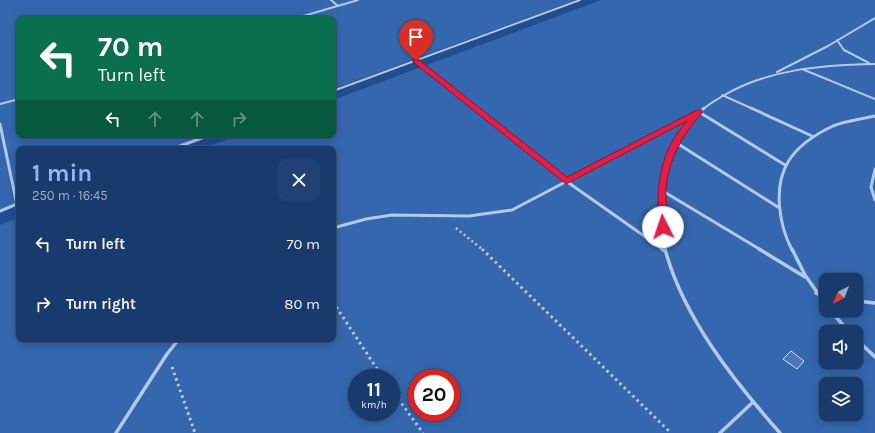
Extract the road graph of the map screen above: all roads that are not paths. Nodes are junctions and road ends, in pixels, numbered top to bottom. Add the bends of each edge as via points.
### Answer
1 (331, 0) edge
2 (358, 0) edge
3 (580, 0) edge
4 (338, 6) junction
5 (303, 16) edge
6 (875, 18) edge
7 (837, 40) junction
8 (416, 61) junction
9 (870, 64) junction
10 (875, 64) edge
11 (800, 68) junction
12 (772, 75) junction
13 (336, 90) edge
14 (722, 95) junction
15 (875, 99) edge
16 (16, 100) edge
17 (0, 104) edge
18 (699, 112) junction
19 (875, 116) edge
20 (0, 124) edge
21 (812, 136) junction
22 (202, 138) edge
23 (675, 142) junction
24 (180, 146) edge
25 (785, 165) junction
26 (875, 169) edge
27 (566, 181) junction
28 (662, 190) junction
29 (16, 195) edge
30 (875, 200) edge
31 (16, 205) edge
32 (778, 207) junction
33 (0, 211) edge
34 (336, 227) edge
35 (666, 251) junction
36 (806, 278) junction
37 (816, 293) junction
38 (819, 294) edge
39 (819, 297) edge
40 (863, 302) edge
41 (875, 303) edge
42 (836, 317) edge
43 (843, 325) edge
44 (177, 342) edge
45 (863, 346) edge
46 (875, 357) edge
47 (752, 403) junction
48 (116, 433) edge
49 (720, 433) edge
50 (780, 433) edge

1 - 4 lane
2 - 4 lane
3 - 8 lane
4 - 5 lane
6 - 7 lane
7 - 9 lane via 844,50
7 - 12 lane
8 - 13 lane
8 - 27 lane
9 - 10 lane
9 - 11 lane
11 - 12 lane
11 - 15 lane
12 - 14 lane
14 - 18 lane
14 - 21 lane
16 - 17 lane
18 - 23 lane
18 - 25 lane
18 - 27 lane
19 - 21 lane via 842,122
20 - 29 lane
21 - 25 lane via 796,149
22 - 24 lane
23 - 28 lane via 664,172
23 - 32 lane
25 - 32 lane via 780,178
26 - 30 lane via 871,187
27 - 34 lane via 512,210 469,216 392,215
27 - 35 lane
28 - 35 lane via 661,207
28 - 36 lane
31 - 33 lane
32 - 36 lane via 790,248
35 - 47 lane via 702,331
36 - 37 lane
37 - 38 lane
37 - 39 lane
40 - 41 lane
42 - 43 lane
44 - 48 lane
45 - 46 lane
47 - 49 lane
47 - 50 lane

